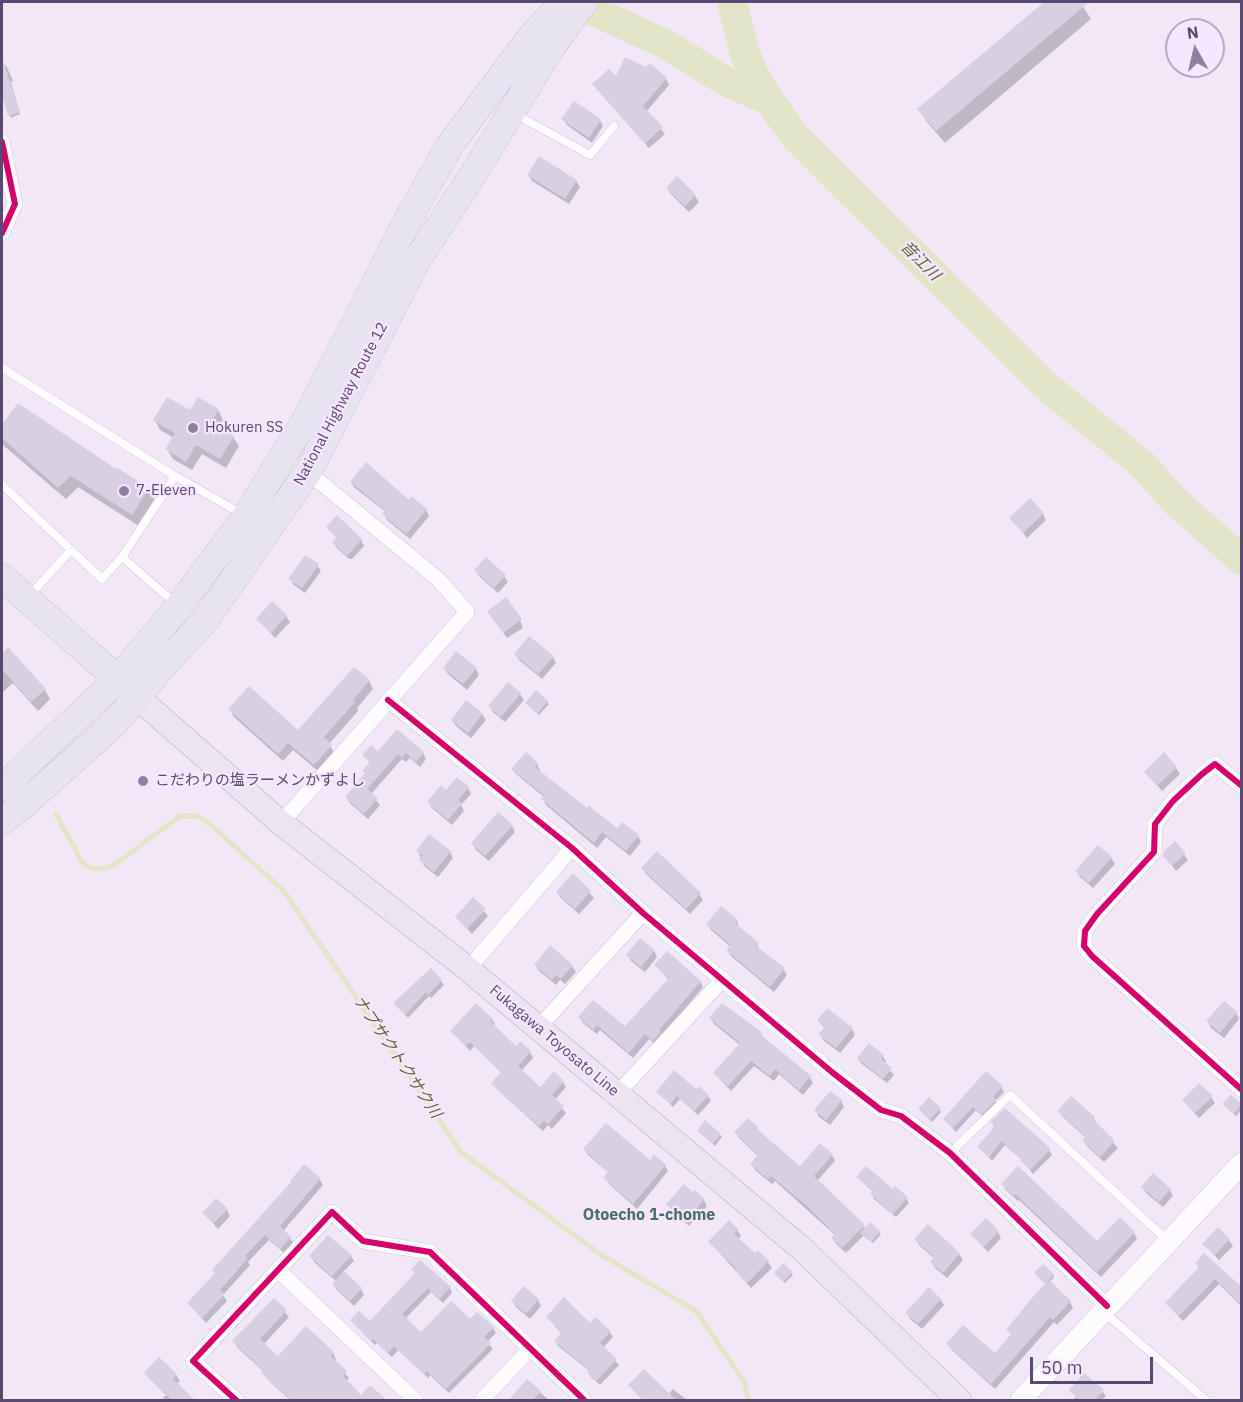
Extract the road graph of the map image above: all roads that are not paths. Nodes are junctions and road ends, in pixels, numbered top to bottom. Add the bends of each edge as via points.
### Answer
1 (563, 2) edge
2 (584, 2) edge
3 (511, 111) junction
4 (614, 126) dead end
5 (2, 142) edge
6 (2, 233) edge
7 (2, 368) edge
8 (308, 472) junction
9 (175, 476) junction
10 (2, 485) edge
11 (246, 516) junction
12 (71, 550) junction
13 (122, 557) junction
14 (2, 578) edge
15 (26, 600) junction
16 (179, 606) junction
17 (127, 689) junction
18 (388, 700) junction
19 (1242, 786) edge
20 (2, 788) edge
21 (2, 821) edge
22 (281, 823) junction
23 (572, 848) junction
24 (643, 913) junction
25 (468, 969) junction
26 (723, 979) junction
27 (538, 1028) junction
28 (1242, 1090) edge
29 (617, 1094) junction
30 (950, 1153) junction
31 (1239, 1171) edge
32 (1168, 1241) junction
33 (279, 1271) junction
34 (1105, 1309) junction
35 (530, 1349) junction
36 (236, 1401) edge
37 (415, 1401) edge
38 (482, 1401) edge
39 (584, 1401) edge
40 (959, 1401) edge
41 (1021, 1401) edge
42 (1206, 1401) edge

1 - 11 highway, National Highway Route 12 via 531,37 450,145 306,419
2 - 3 highway, National Highway Route 12
3 - 4 lane via 590,155
3 - 8 highway, National Highway Route 12 via 417,260
5 - 6 street via 15,204
7 - 9 lane
8 - 17 highway, National Highway Route 12 via 204,622
8 - 18 street via 439,580 467,612
9 - 11 lane
9 - 13 lane
10 - 12 lane
11 - 16 highway, National Highway Route 12
12 - 13 lane via 102,579
12 - 15 lane
13 - 16 lane
14 - 15 highway
15 - 17 highway
16 - 17 highway, National Highway Route 12
17 - 20 highway, National Highway Route 12
17 - 21 highway, National Highway Route 12 via 114,724
17 - 22 main road, Fukagawa Toyosato Line
18 - 22 street
18 - 23 street
19 - 28 street via 1215,764 1173,801 1155,824 1154,852 1097,914 1085,931 1084,946
22 - 25 main road, Fukagawa Toyosato Line
23 - 24 street
23 - 25 street
24 - 26 street
24 - 27 street
25 - 27 main road, Fukagawa Toyosato Line
26 - 29 street
26 - 30 street via 881,1110 901,1116
27 - 29 main road, Fukagawa Toyosato Line
29 - 40 main road, Fukagawa Toyosato Line via 801,1248
30 - 32 lane via 1010,1095
30 - 34 street
31 - 32 street
32 - 34 street
33 - 35 street via 332,1212 363,1241 430,1252
33 - 36 street via 193,1361
33 - 37 street
34 - 41 street
34 - 42 lane
35 - 38 street
35 - 39 street

